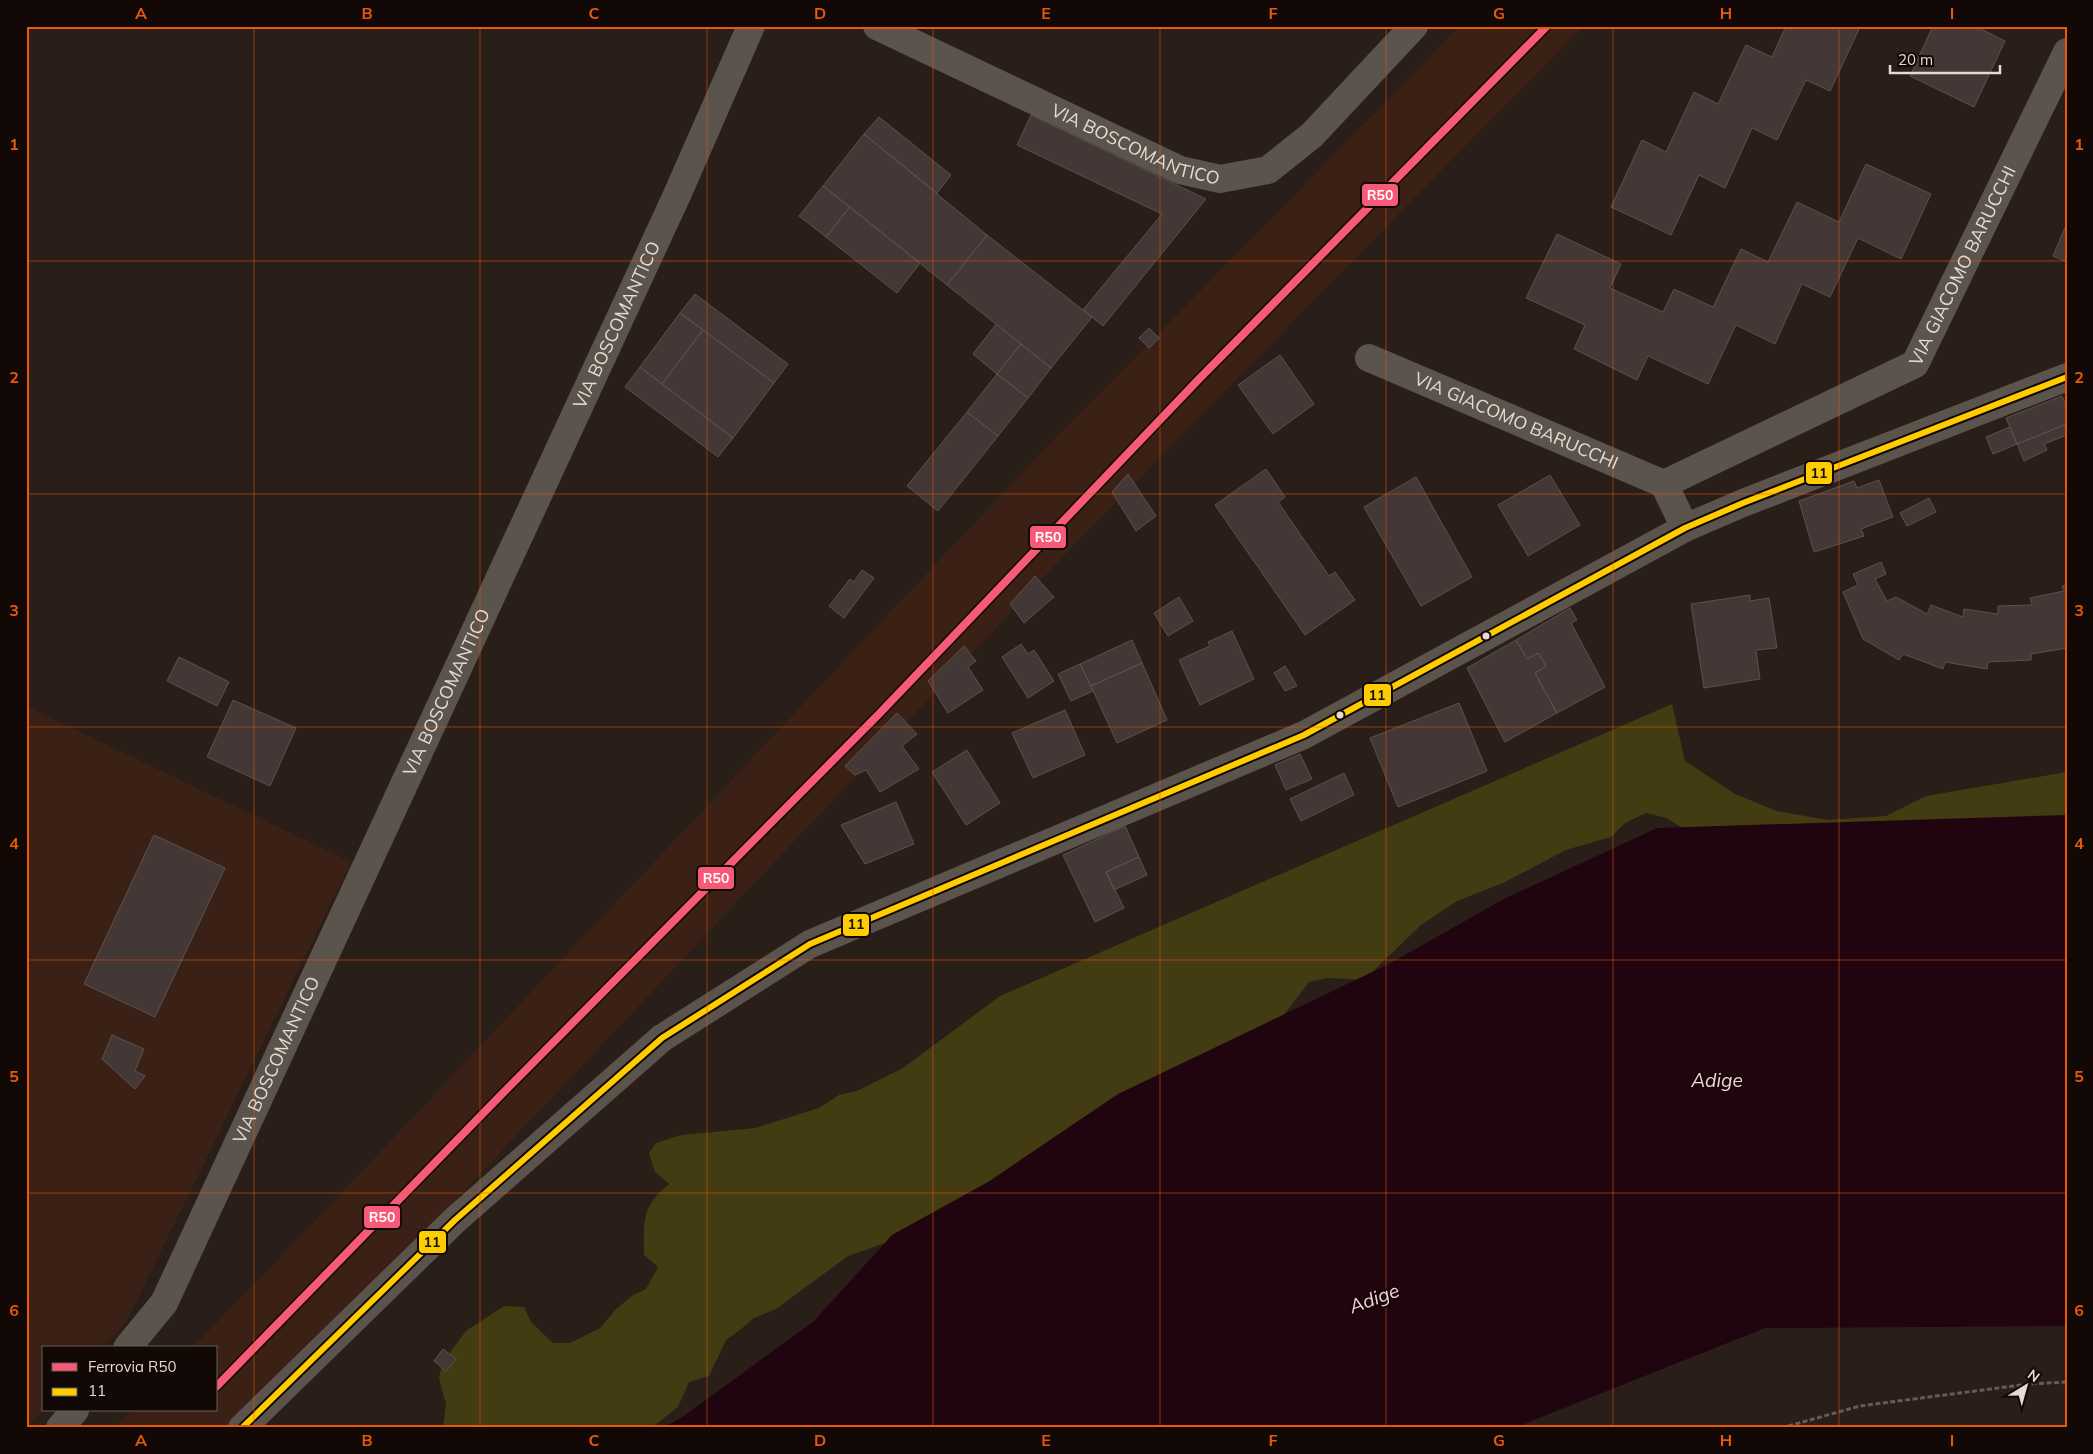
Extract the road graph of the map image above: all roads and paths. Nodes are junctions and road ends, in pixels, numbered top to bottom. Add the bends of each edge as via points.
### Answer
1 (751, 26) edge
2 (877, 26) edge
3 (1414, 26) edge
4 (2067, 52) edge
5 (1368, 358) dead end
6 (2067, 377) edge
7 (1664, 484) junction
8 (1685, 528) junction
9 (129, 1346) edge
10 (2067, 1382) edge
11 (73, 1412) edge
12 (60, 1428) edge
13 (242, 1428) edge
14 (1781, 1428) edge

1 - 9 street, VIA BOSCOMANTICO via 672,204 164,1303
2 - 3 street, VIA BOSCOMANTICO via 1180,170 1220,179 1268,170 1312,135
4 - 7 street, VIA GIACOMO BARUCCHI via 1915,364
5 - 7 street, VIA GIACOMO BARUCCHI
6 - 8 street
7 - 8 street
8 - 13 street via 1304,735 810,944 662,1038 454,1220
10 - 14 path via 1860,1406
11 - 12 street

